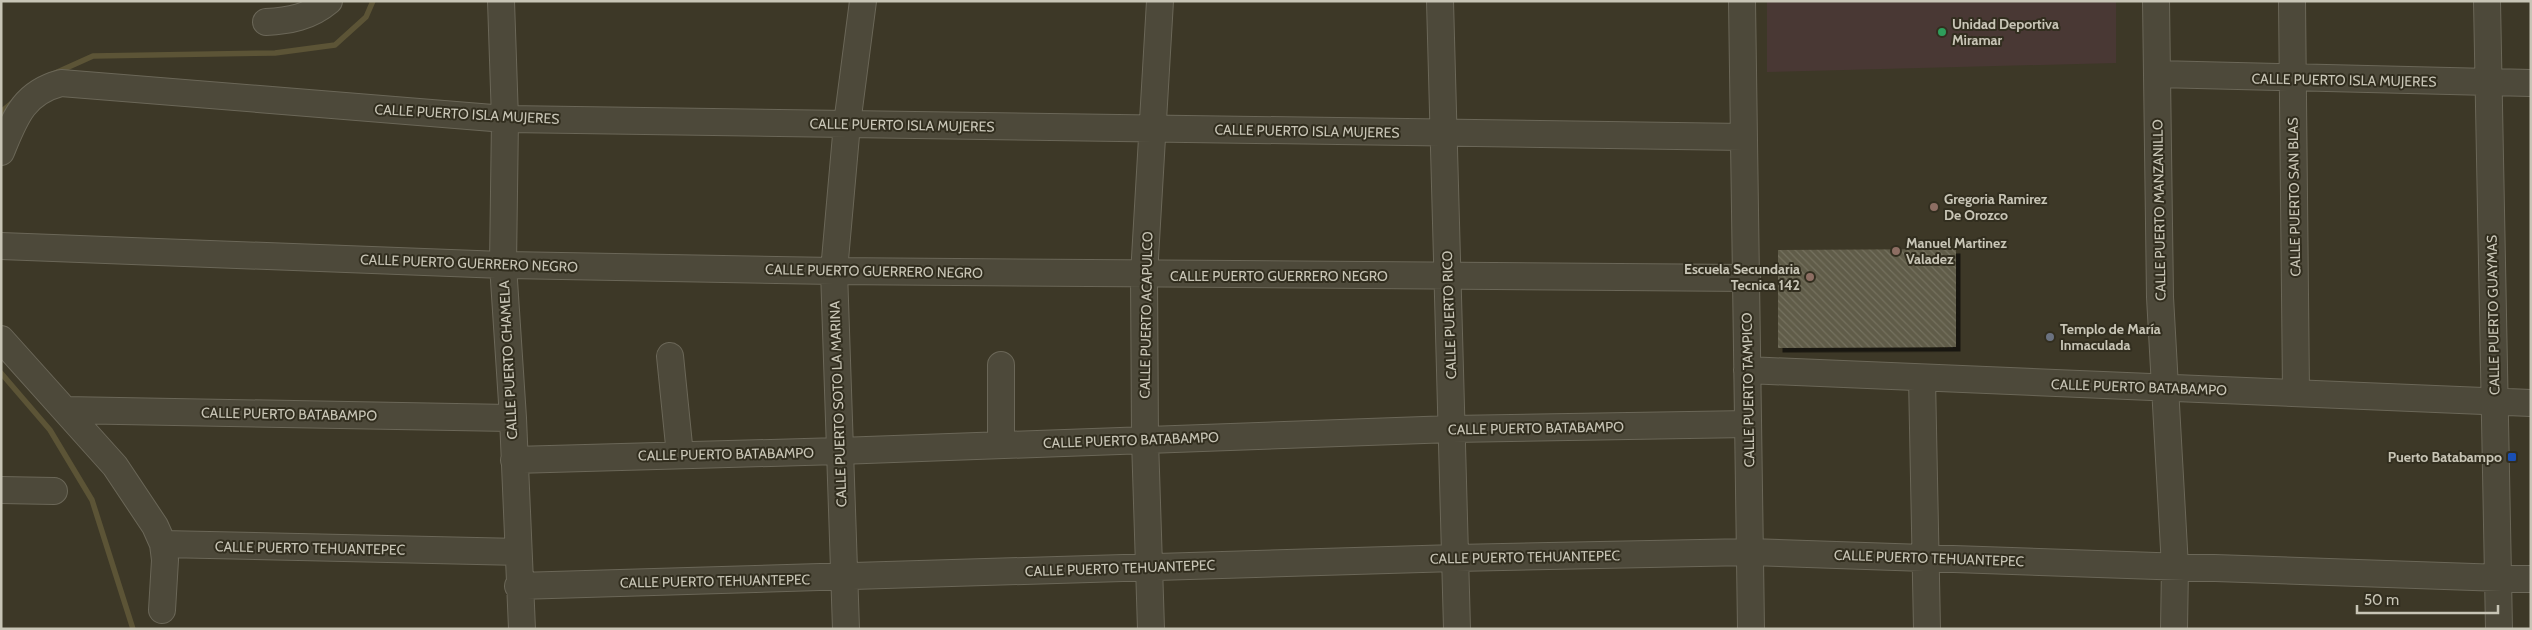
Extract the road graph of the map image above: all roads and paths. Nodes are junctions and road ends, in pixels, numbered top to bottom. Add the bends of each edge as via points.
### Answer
1 (329, 1) edge
2 (501, 1) edge
3 (863, 1) edge
4 (1160, 1) edge
5 (1440, 1) edge
6 (1742, 1) edge
7 (2156, 1) edge
8 (2292, 1) edge
9 (2487, 1) edge
10 (266, 22) dead end
11 (2157, 74) junction
12 (2292, 79) junction
13 (2489, 83) junction
14 (2531, 83) edge
15 (505, 119) junction
16 (847, 124) junction
17 (1154, 128) junction
18 (1444, 134) junction
19 (1744, 137) junction
20 (1, 152) edge
21 (1, 246) edge
22 (503, 264) junction
23 (834, 271) junction
24 (1144, 275) junction
25 (1448, 277) junction
26 (1747, 278) junction
27 (1, 339) edge
28 (670, 356) dead end
29 (1001, 365) dead end
30 (1747, 370) junction
31 (1922, 378) junction
32 (2165, 388) junction
33 (2296, 392) junction
34 (2495, 402) junction
35 (2531, 403) edge
36 (65, 410) junction
37 (513, 418) junction
38 (1748, 424) junction
39 (1452, 429) junction
40 (1145, 440) junction
41 (1001, 445) junction
42 (839, 451) junction
43 (680, 454) junction
44 (514, 460) junction
45 (1, 490) edge
46 (54, 491) dead end
47 (163, 544) junction
48 (517, 552) junction
49 (1750, 552) junction
50 (1456, 558) junction
51 (1926, 558) junction
52 (1150, 566) junction
53 (2175, 567) junction
54 (843, 578) junction
55 (2498, 578) junction
56 (2531, 579) edge
57 (518, 586) junction
58 (162, 610) dead end
59 (522, 629) edge
60 (846, 629) edge
61 (1151, 629) edge
62 (1457, 629) edge
63 (1751, 629) edge
64 (1927, 629) edge
65 (2174, 629) edge
66 (2500, 629) edge

1 - 10 street via 310,14 290,21
2 - 15 street, CALLE PUERTO CHAMELA
3 - 16 street, CALLE PUERTO SOTO LA MARINA
4 - 17 street, CALLE PUERTO ACAPULCO
5 - 18 street, CALLE PUERTO RICO
6 - 19 street, CALLE PUERTO TAMPICO
7 - 11 street, CALLE PUERTO MANZANILLO
8 - 12 street, CALLE PUERTO SAN BLAS
9 - 13 street, CALLE PUERTO GUAYMAS
11 - 12 street, CALLE PUERTO ISLA MUJERES
11 - 32 street, CALLE PUERTO MANZANILLO via 2160,297
12 - 13 street, CALLE PUERTO ISLA MUJERES
12 - 33 street, CALLE PUERTO SAN BLAS
13 - 14 street, CALLE PUERTO ISLA MUJERES
13 - 34 street, CALLE PUERTO GUAYMAS
15 - 16 street, CALLE PUERTO ISLA MUJERES
15 - 20 street, CALLE PUERTO ISLA MUJERES via 61,83 44,87 30,98 18,112
15 - 22 street, CALLE PUERTO CHAMELA
16 - 17 street, CALLE PUERTO ISLA MUJERES
16 - 23 street, CALLE PUERTO SOTO LA MARINA
17 - 18 street, CALLE PUERTO ISLA MUJERES
17 - 24 street, CALLE PUERTO ACAPULCO
18 - 19 street, CALLE PUERTO ISLA MUJERES
18 - 25 street, CALLE PUERTO RICO
19 - 26 street, CALLE PUERTO TAMPICO
21 - 22 street, CALLE PUERTO GUERRERO NEGRO
22 - 23 street, CALLE PUERTO GUERRERO NEGRO
22 - 37 street, CALLE PUERTO CHAMELA
23 - 24 street, CALLE PUERTO GUERRERO NEGRO
23 - 42 street, CALLE PUERTO SOTO LA MARINA
24 - 25 street, CALLE PUERTO GUERRERO NEGRO
24 - 40 street, CALLE PUERTO ACAPULCO
25 - 26 street, CALLE PUERTO GUERRERO NEGRO
25 - 39 street, CALLE PUERTO RICO
26 - 30 street, CALLE PUERTO TAMPICO
27 - 36 street
28 - 43 street
29 - 41 street
30 - 31 street, CALLE PUERTO BATABAMPO
30 - 38 street, CALLE PUERTO TAMPICO
31 - 32 street, CALLE PUERTO BATABAMPO
31 - 51 street
32 - 33 street, CALLE PUERTO BATABAMPO
32 - 53 street, CALLE PUERTO MANZANILLO
33 - 34 street, CALLE PUERTO BATABAMPO
34 - 35 street, CALLE PUERTO BATABAMPO
34 - 55 street, CALLE PUERTO GUAYMAS
36 - 37 street, CALLE PUERTO BATABAMPO
36 - 47 street via 115,466 155,526
37 - 44 street, CALLE PUERTO CHAMELA
38 - 39 street, CALLE PUERTO BATABAMPO
38 - 49 street, CALLE PUERTO TAMPICO
39 - 40 street, CALLE PUERTO BATABAMPO
39 - 50 street, CALLE PUERTO RICO
40 - 41 street, CALLE PUERTO BATABAMPO
40 - 52 street, CALLE PUERTO ACAPULCO
41 - 42 street, CALLE PUERTO BATABAMPO
42 - 43 street, CALLE PUERTO BATABAMPO
42 - 54 street, CALLE PUERTO SOTO LA MARINA
43 - 44 street, CALLE PUERTO BATABAMPO
44 - 48 street, CALLE PUERTO CHAMELA
45 - 46 street
47 - 48 street, CALLE PUERTO TEHUANTEPEC
47 - 58 street
48 - 57 street, CALLE PUERTO CHAMELA
49 - 50 street, CALLE PUERTO TEHUANTEPEC
49 - 51 street, CALLE PUERTO TEHUANTEPEC
49 - 63 street, CALLE PUERTO TAMPICO
50 - 52 street, CALLE PUERTO TEHUANTEPEC
50 - 62 street, CALLE PUERTO RICO
51 - 53 street, CALLE PUERTO TEHUANTEPEC
51 - 64 street
52 - 54 street, CALLE PUERTO TEHUANTEPEC
52 - 61 street, CALLE PUERTO ACAPULCO
53 - 55 street, CALLE PUERTO TEHUANTEPEC
53 - 65 street, CALLE PUERTO MANZANILLO
54 - 57 street, CALLE PUERTO TEHUANTEPEC
54 - 60 street, CALLE PUERTO SOTO LA MARINA
55 - 56 street, CALLE PUERTO TEHUANTEPEC
55 - 66 street, CALLE PUERTO GUAYMAS
57 - 59 street, CALLE PUERTO CHAMELA

